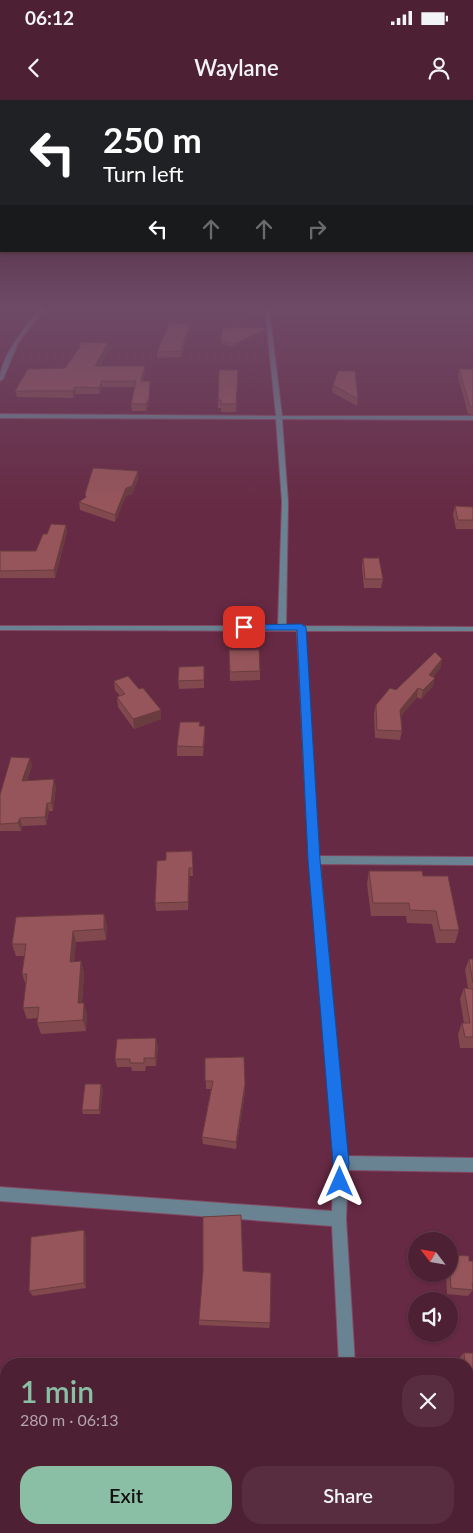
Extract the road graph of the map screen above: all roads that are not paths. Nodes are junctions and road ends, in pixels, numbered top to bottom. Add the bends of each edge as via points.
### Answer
1 (274, 375) edge
2 (0, 416) edge
3 (279, 416) junction
4 (473, 418) edge
5 (282, 627) junction
6 (301, 627) junction
7 (0, 628) edge
8 (473, 629) edge
9 (314, 860) junction
10 (473, 860) edge
11 (341, 1163) junction
12 (473, 1165) edge
13 (0, 1194) edge
14 (339, 1219) junction
15 (347, 1358) edge

1 - 3 street
2 - 3 street
3 - 4 street
3 - 5 street via 285,502
5 - 6 street
5 - 7 street
6 - 8 street
6 - 9 street
9 - 10 street
9 - 11 street
11 - 12 street
11 - 14 street
13 - 14 street
14 - 15 street

